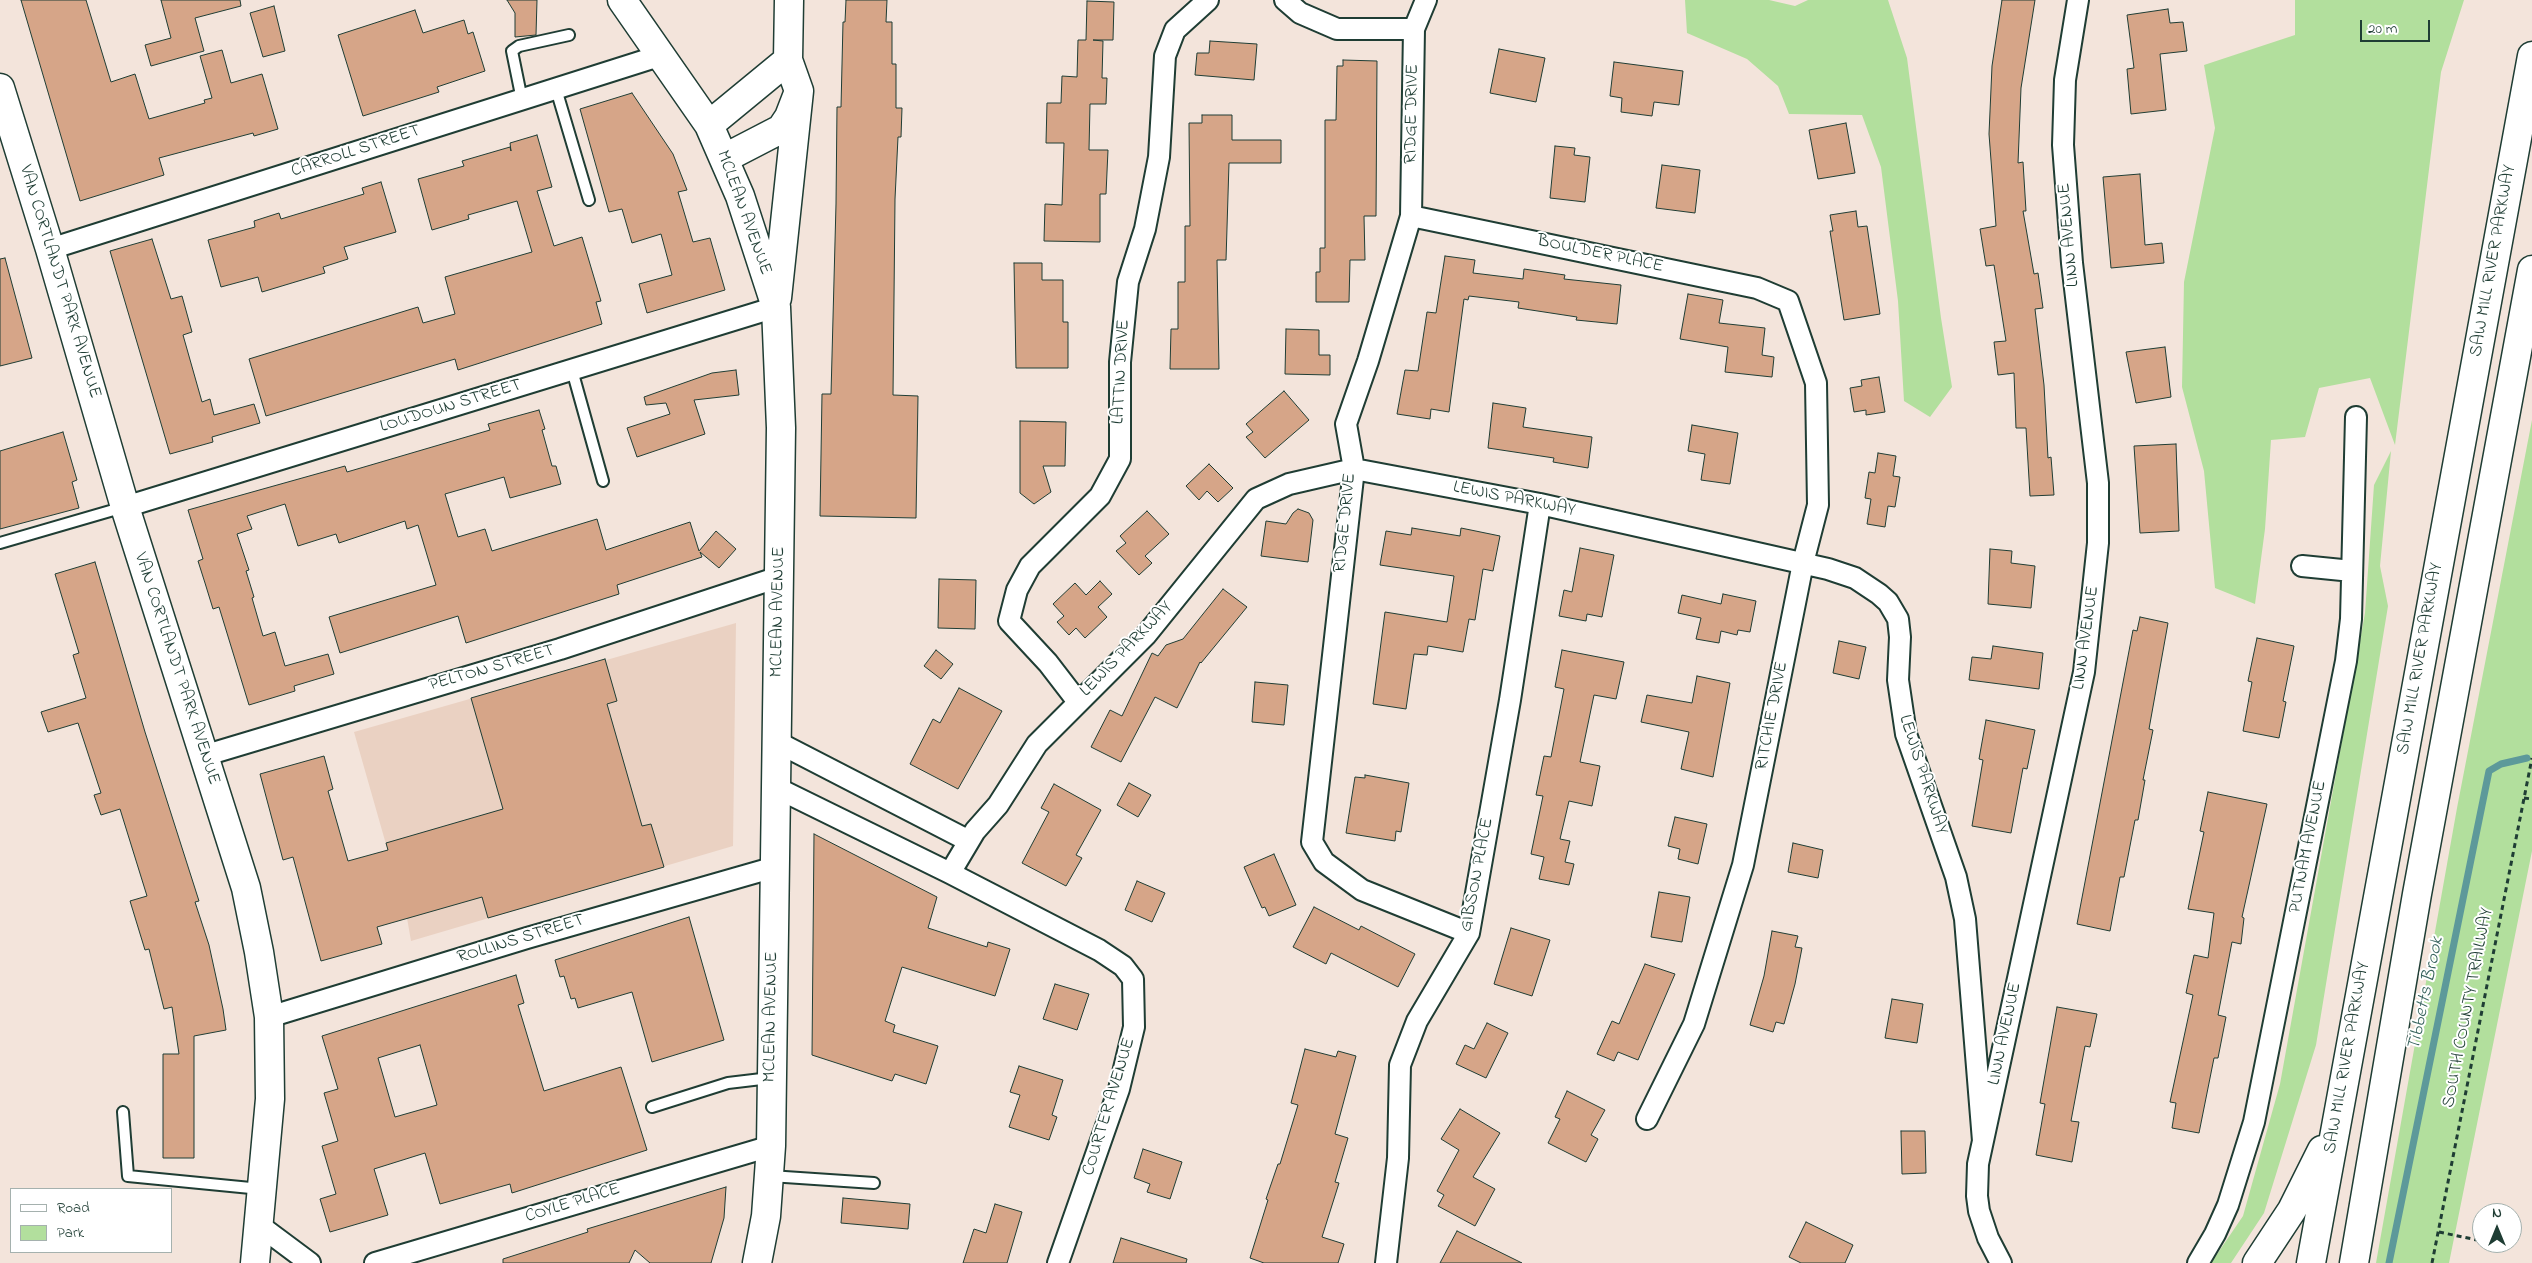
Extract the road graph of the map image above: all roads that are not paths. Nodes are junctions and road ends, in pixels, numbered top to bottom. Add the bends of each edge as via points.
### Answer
1 (622, 0) edge
2 (788, 0) edge
3 (1208, 0) edge
4 (1285, 0) edge
5 (1426, 0) edge
6 (2078, 0) edge
7 (1414, 29) junction
8 (569, 35) dead end
9 (662, 55) junction
10 (2532, 56) edge
11 (788, 60) junction
12 (0, 88) edge
13 (556, 89) junction
14 (799, 91) junction
15 (522, 100) junction
16 (709, 125) junction
17 (725, 158) junction
18 (589, 200) dead end
19 (1411, 216) junction
20 (50, 249) junction
21 (2532, 270) edge
22 (1788, 301) joint
23 (776, 307) junction
24 (572, 370) junction
25 (2356, 417) dead end
26 (1354, 469) junction
27 (603, 481) dead end
28 (1540, 504) junction
29 (125, 507) junction
30 (0, 543) edge
31 (1804, 564) junction
32 (2302, 566) dead end
33 (2352, 571) junction
34 (779, 577) junction
35 (1078, 702) junction
36 (778, 742) junction
37 (203, 756) junction
38 (777, 788) junction
39 (969, 841) junction
40 (775, 867) junction
41 (950, 873) junction
42 (1469, 933) junction
43 (269, 1017) junction
44 (771, 1078) junction
45 (652, 1107) dead end
46 (123, 1112) dead end
47 (1647, 1119) dead end
48 (2336, 1122) junction
49 (1983, 1141) junction
50 (771, 1146) junction
51 (769, 1176) junction
52 (874, 1183) dead end
53 (262, 1189) junction
54 (259, 1225) junction
55 (255, 1263) edge
56 (310, 1263) edge
57 (375, 1263) edge
58 (756, 1263) edge
59 (1058, 1263) edge
60 (1386, 1263) edge
61 (2001, 1263) edge
62 (2198, 1263) edge
63 (2257, 1263) edge
64 (2311, 1263) edge
65 (2354, 1263) edge

1 - 9 main road, MCLEAN AVENUE
2 - 11 main road
3 - 35 street, LATTIN DRIVE via 1175,30 1165,56 1159,157 1145,229 1128,282 1120,362 1120,459 1100,496 1030,566 1016,590 1009,621
4 - 7 street via 1300,13 1337,29
5 - 7 street, RIDGE DRIVE
6 - 49 street, LINN AVENUE via 2068,58 2063,130 2071,255 2098,483 2100,514 2096,579 2077,708
7 - 19 street, RIDGE DRIVE
8 - 15 lane via 519,46 512,51
9 - 13 street, CARROLL STREET
9 - 16 main road, MCLEAN AVENUE
10 - 48 main road, SAW MILL RIVER PARKWAY
11 - 14 main road
11 - 16 main road
12 - 20 main road, VAN CORTLANDT PARK AVENUE
13 - 15 street, CARROLL STREET
13 - 18 lane
14 - 17 main road via 781,129
14 - 23 main road
15 - 20 street, CARROLL STREET
16 - 17 main road, MCLEAN AVENUE
17 - 23 main road, MCLEAN AVENUE
19 - 22 street, BOULDER PLACE via 1757,288
19 - 26 street, RIDGE DRIVE via 1346,424
20 - 29 main road, VAN CORTLANDT PARK AVENUE
21 - 65 main road
22 - 31 street, RITCHIE DRIVE via 1816,383 1818,505
23 - 24 street, LOUDOUN STREET
23 - 34 main road, MCLEAN AVENUE via 781,428
24 - 27 lane
24 - 29 street, LOUDOUN STREET
25 - 33 street, PUTNAM AVENUE
26 - 28 street, LEWIS PARKWAY
26 - 35 street, LEWIS PARKWAY via 1289,484 1256,499 1146,635
26 - 42 street, RIDGE DRIVE via 1312,842 1324,862 1362,890
28 - 31 street, LEWIS PARKWAY
28 - 42 street, GIBSON PLACE
29 - 30 lane
29 - 37 main road, VAN CORTLANDT PARK AVENUE
31 - 47 street, RITCHIE DRIVE via 1743,865 1694,1024
31 - 49 street, LEWIS PARKWAY via 1844,574 1861,582 1888,602 1898,619 1898,680 1906,734 1956,877 1965,919
32 - 33 street
33 - 62 street, PUTNAM AVENUE via 2346,660 2259,1097 2228,1205
34 - 36 main road, MCLEAN AVENUE
34 - 37 street, PELTON STREET via 560,649
35 - 39 street, LEWIS PARKWAY via 1037,744 998,805
36 - 38 main road, MCLEAN AVENUE
36 - 39 street
37 - 43 main road, VAN CORTLANDT PARK AVENUE via 246,888
38 - 40 main road, MCLEAN AVENUE
38 - 41 street
39 - 41 street, LEWIS PARKWAY
40 - 43 street, ROLLINS STREET
40 - 44 main road, MCLEAN AVENUE
41 - 59 street, COURTER AVENUE via 1099,950 1123,966 1133,979 1134,1027 1119,1089
42 - 60 street, GIBSON PLACE via 1417,1021 1400,1065 1398,1158
43 - 53 main road, VAN CORTLANDT PARK AVENUE via 270,1099
44 - 45 lane via 728,1083
44 - 50 main road, MCLEAN AVENUE
46 - 53 lane via 128,1176
48 - 63 main road via 2292,1210
48 - 64 main road, SAW MILL RIVER PARKWAY
49 - 61 street, LINN AVENUE via 1977,1196 1986,1231
50 - 51 main road, MCLEAN AVENUE
50 - 57 street, COYLE PLACE
51 - 52 lane
51 - 58 main road, MCLEAN AVENUE via 764,1233
53 - 54 main road, VAN CORTLANDT PARK AVENUE
54 - 55 main road, VAN CORTLANDT PARK AVENUE
54 - 56 street

